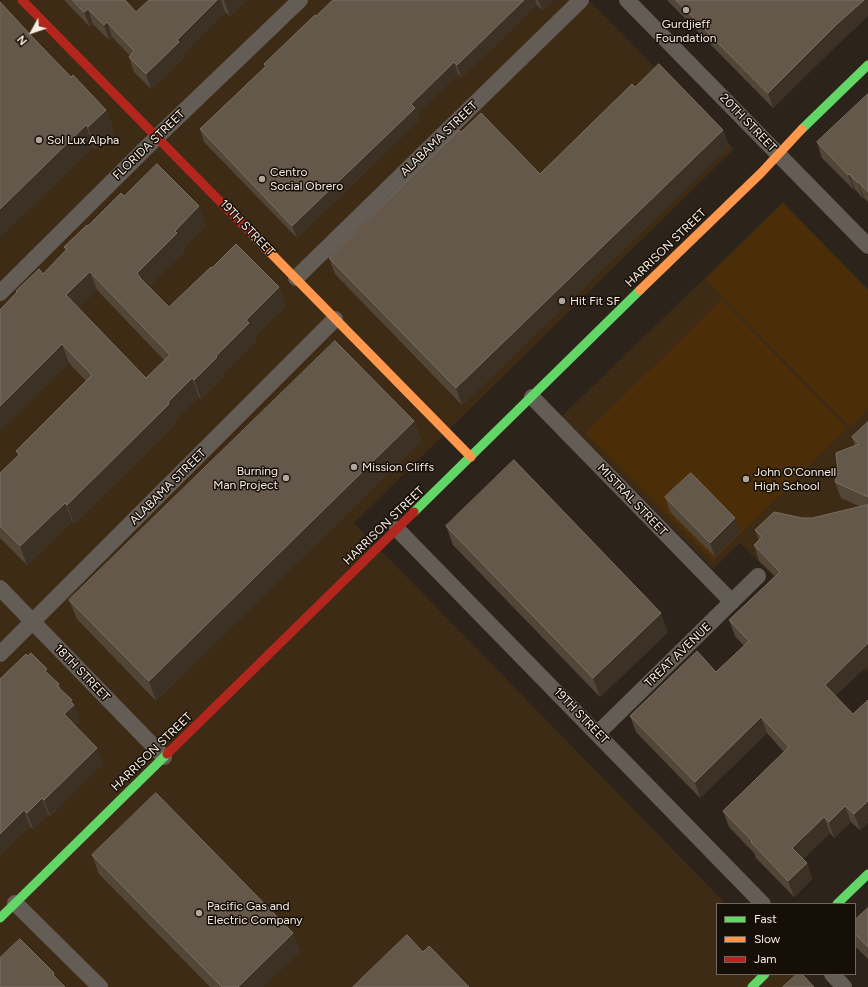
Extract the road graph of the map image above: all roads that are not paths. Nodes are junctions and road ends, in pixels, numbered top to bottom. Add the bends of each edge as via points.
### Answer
1 (22, 0) edge
2 (300, 0) edge
3 (581, 0) edge
4 (627, 0) edge
5 (868, 65) edge
6 (157, 137) junction
7 (778, 154) junction
8 (868, 246) edge
9 (296, 278) junction
10 (0, 293) edge
11 (336, 319) junction
12 (532, 397) junction
13 (471, 457) junction
14 (397, 529) junction
15 (758, 576) dead end
16 (0, 588) edge
17 (732, 602) junction
18 (33, 622) junction
19 (0, 654) edge
20 (598, 734) junction
21 (164, 757) junction
22 (868, 874) edge
23 (15, 903) junction
24 (763, 903) edge
25 (838, 903) edge
26 (0, 918) edge
27 (764, 975) edge
28 (833, 975) edge
29 (100, 987) edge
30 (752, 987) edge
31 (844, 987) edge

1 - 6 street, 19TH STREET
2 - 6 street, FLORIDA STREET
3 - 9 street, ALABAMA STREET
4 - 7 street, 20TH STREET
5 - 7 street, HARRISON STREET
6 - 9 street, 19TH STREET
6 - 10 street, FLORIDA STREET
7 - 8 street, 20TH STREET
7 - 12 street, HARRISON STREET
9 - 11 street, 19TH STREET
11 - 13 street, 19TH STREET
11 - 18 street, ALABAMA STREET
12 - 13 street, HARRISON STREET
12 - 17 street, MISTRAL STREET
13 - 14 street, HARRISON STREET
14 - 20 street, 19TH STREET
14 - 21 street, HARRISON STREET
15 - 17 street, TREAT AVENUE
16 - 18 street, 18TH STREET
17 - 20 street, TREAT AVENUE
18 - 19 street, ALABAMA STREET
18 - 21 street, 18TH STREET
20 - 24 street, 19TH STREET
21 - 23 street, HARRISON STREET
22 - 25 street
23 - 26 street, HARRISON STREET
23 - 29 street
27 - 30 street
28 - 31 street

